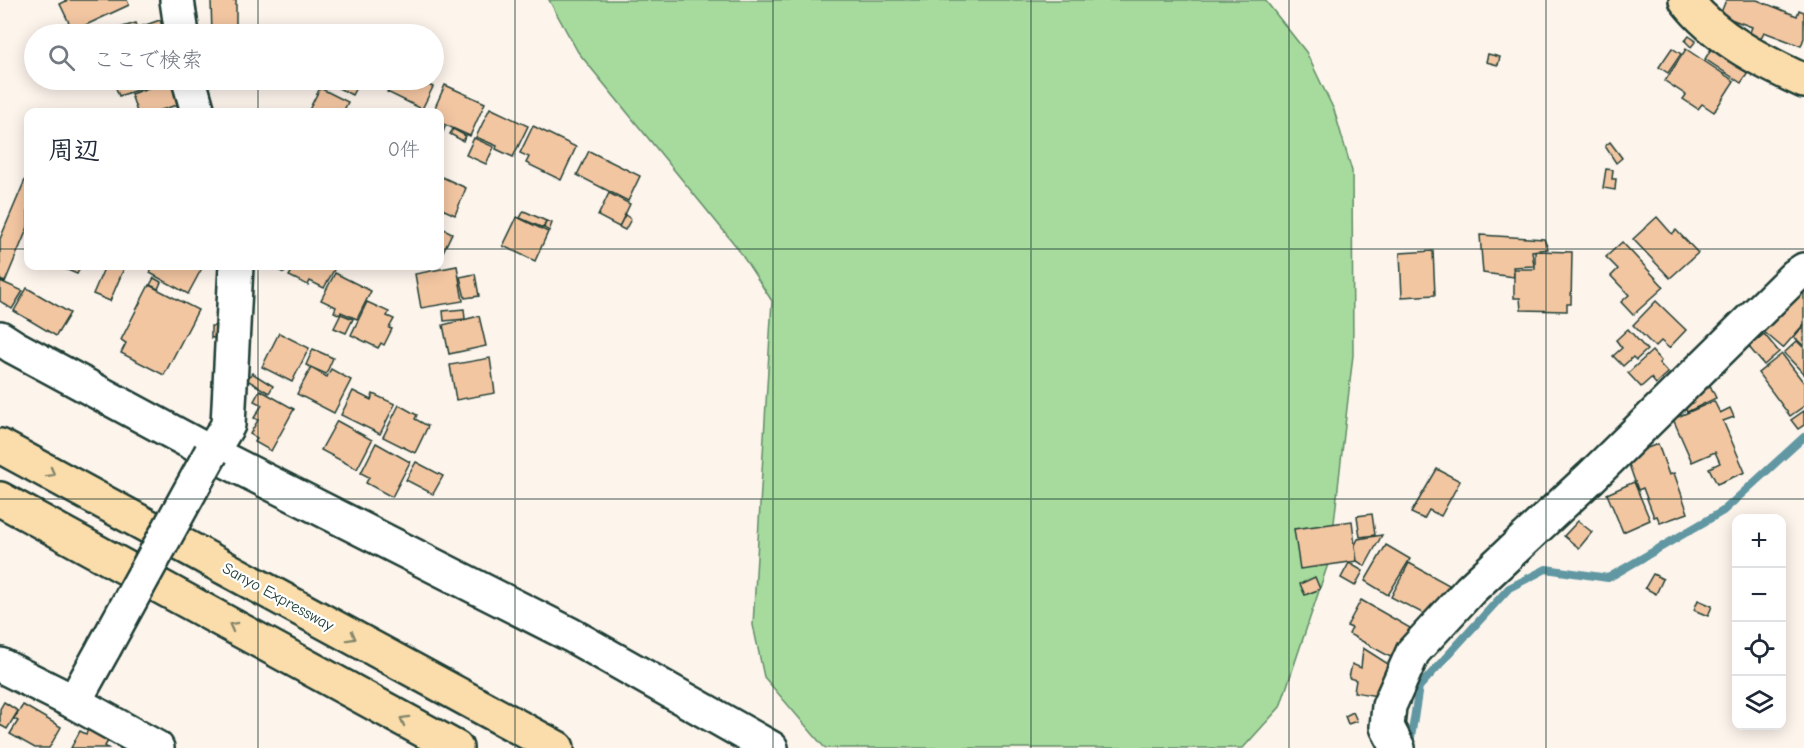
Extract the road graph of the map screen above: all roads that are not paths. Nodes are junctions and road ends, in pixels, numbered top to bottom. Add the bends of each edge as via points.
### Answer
1 (177, 0) edge
2 (1686, 0) edge
3 (181, 24) edge
4 (1804, 81) edge
5 (192, 90) edge
6 (197, 108) edge
7 (236, 270) edge
8 (1804, 270) edge
9 (0, 338) edge
10 (0, 446) edge
11 (211, 453) junction
12 (0, 499) edge
13 (0, 665) edge
14 (74, 702) junction
15 (157, 748) edge
16 (456, 748) edge
17 (557, 748) edge
18 (771, 748) edge
19 (1398, 748) edge

1 - 3 street
2 - 4 main road via 1697,14 1740,48
5 - 6 street
7 - 11 street via 228,425
8 - 19 street via 1470,590 1413,652 1389,706 1387,727
9 - 11 street
10 -> 17 main road, Sanyo Expressway
11 - 14 street, bridge
11 - 18 street via 571,635
16 -> 12 main road
13 - 14 street
14 - 15 street

